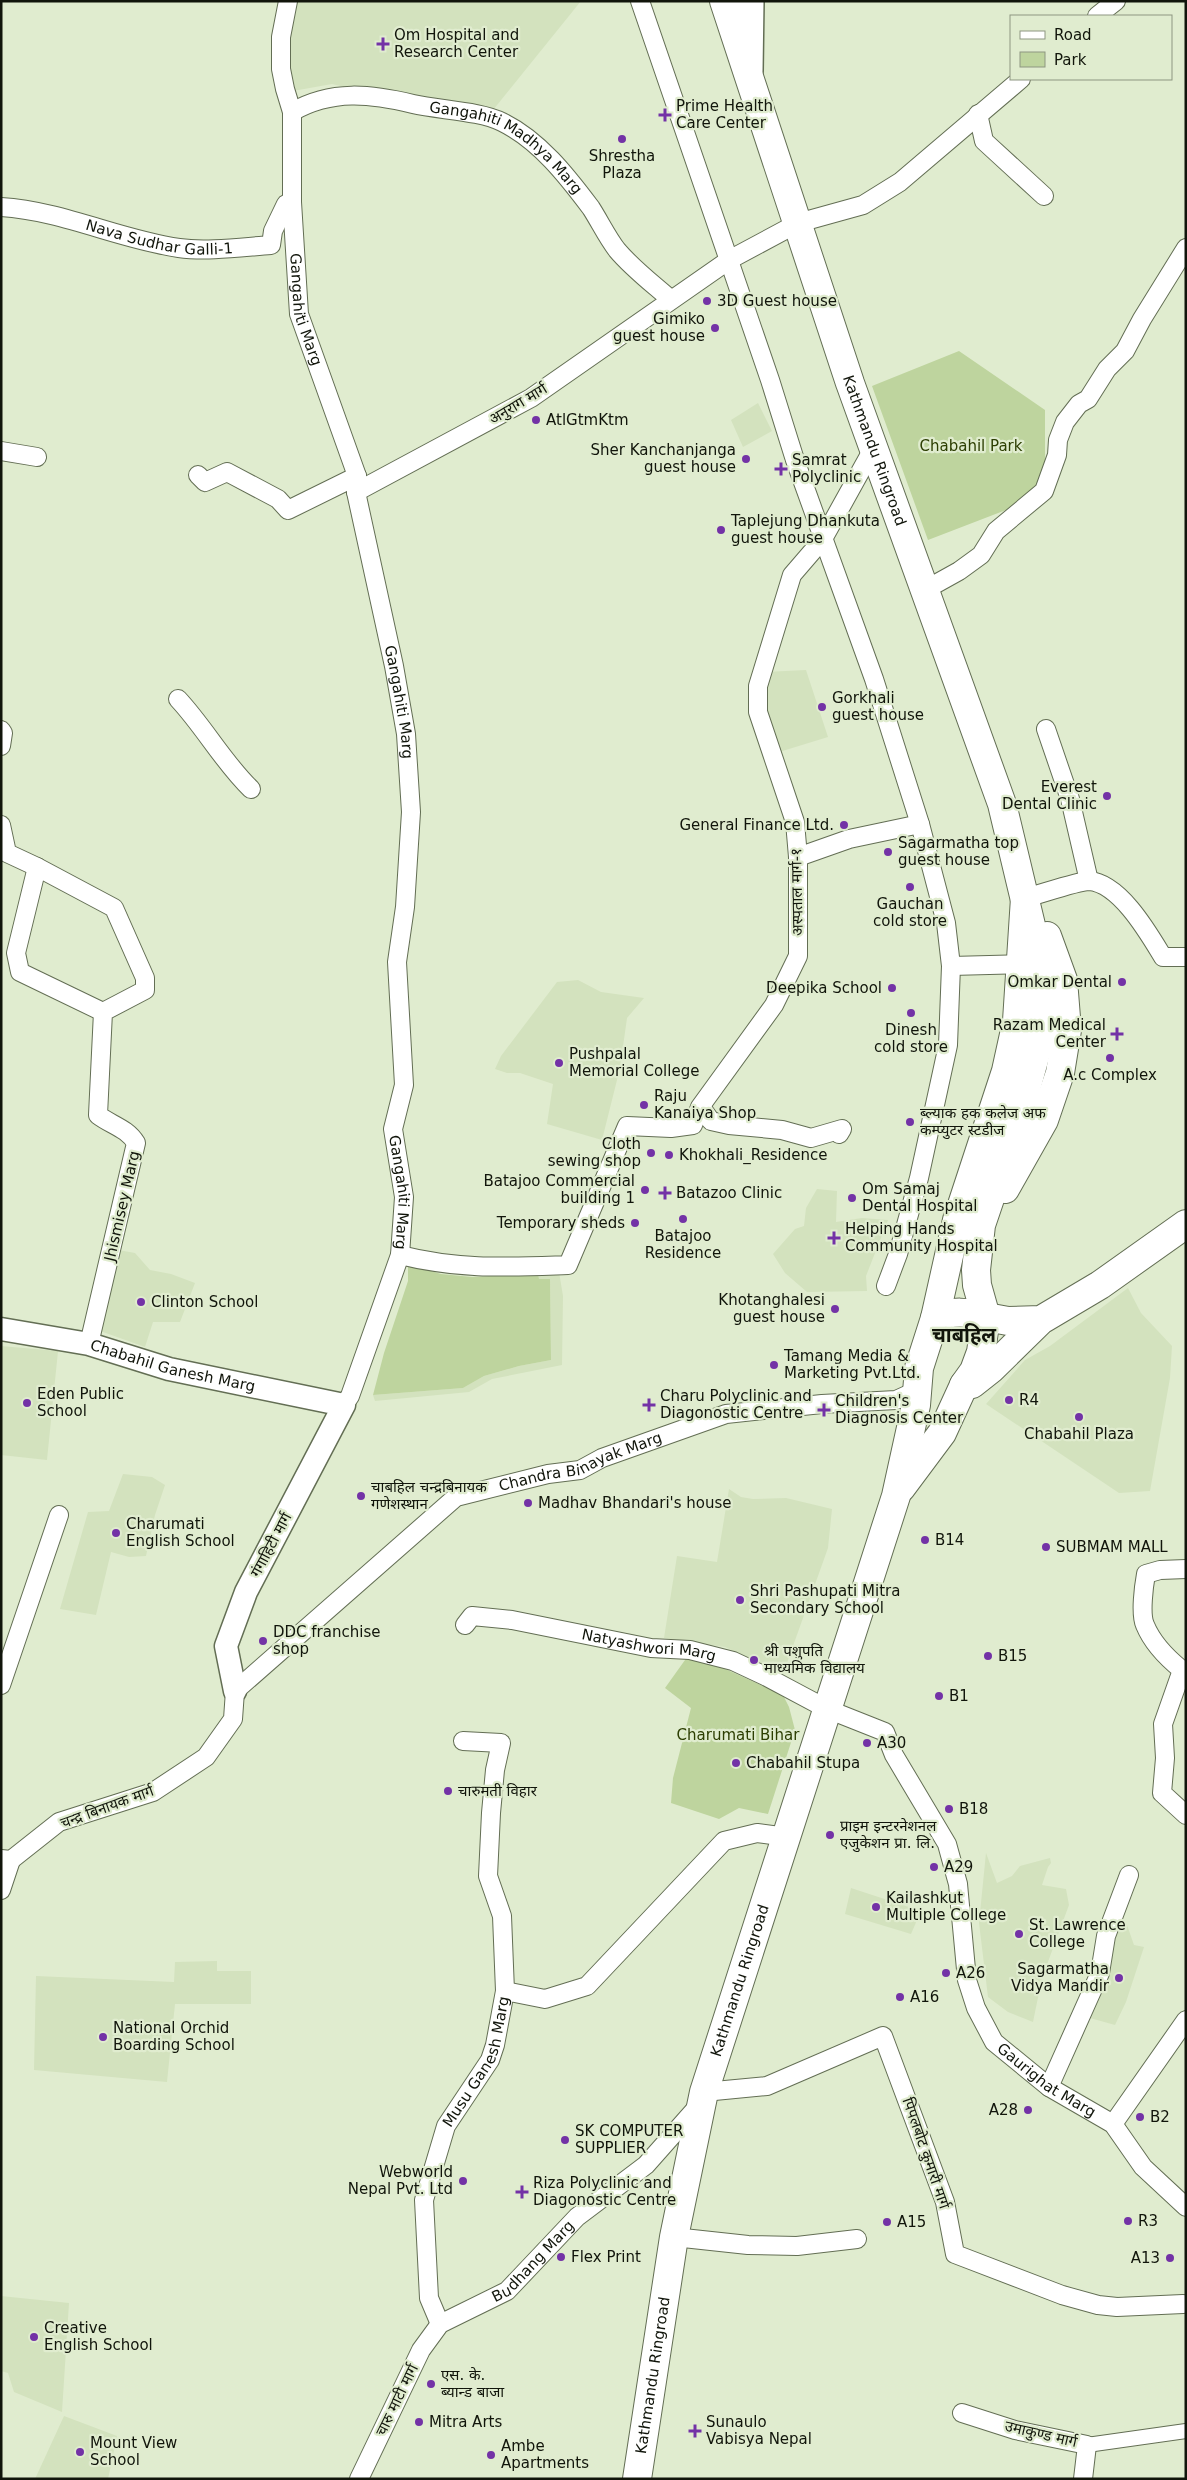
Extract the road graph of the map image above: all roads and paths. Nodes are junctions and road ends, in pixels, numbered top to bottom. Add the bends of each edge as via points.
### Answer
1 (288, 1) edge
2 (640, 1) edge
3 (724, 1) edge
4 (751, 1) edge
5 (1116, 1) edge
6 (1098, 15) edge
7 (750, 75) junction
8 (1020, 80) edge
9 (292, 112) junction
10 (978, 114) junction
11 (1044, 196) dead end
12 (292, 202) junction
13 (1, 207) edge
14 (798, 223) junction
15 (1186, 248) edge
16 (729, 260) junction
17 (670, 300) junction
18 (874, 447) junction
19 (1, 451) edge
20 (36, 457) dead end
21 (198, 475) dead end
22 (357, 484) junction
23 (823, 539) junction
24 (923, 591) junction
25 (178, 700) dead end
26 (1046, 729) dead end
27 (1, 730) edge
28 (1, 746) edge
29 (251, 789) dead end
30 (920, 824) junction
31 (1, 825) edge
32 (798, 857) junction
33 (36, 866) junction
34 (1089, 881) junction
35 (1025, 898) junction
36 (1186, 957) edge
37 (1031, 964) junction
38 (951, 966) junction
39 (103, 1012) junction
40 (701, 1107) junction
41 (839, 1134) dead end
42 (981, 1225) junction
43 (1184, 1228) edge
44 (400, 1255) junction
45 (886, 1286) dead end
46 (986, 1317) junction
47 (935, 1318) junction
48 (1041, 1320) junction
49 (1, 1330) edge
50 (90, 1344) junction
51 (964, 1385) junction
52 (918, 1390) junction
53 (344, 1405) junction
54 (896, 1496) junction
55 (59, 1515) dead end
56 (1186, 1569) edge
57 (465, 1626) dead end
58 (1, 1685) edge
59 (235, 1691) junction
60 (827, 1710) junction
61 (463, 1740) dead end
62 (1186, 1815) edge
63 (787, 1837) junction
64 (6, 1860) edge
65 (1129, 1875) dead end
66 (1, 1890) edge
67 (505, 1991) junction
68 (1186, 2020) edge
69 (1049, 2087) junction
70 (703, 2096) junction
71 (1113, 2124) junction
72 (1186, 2207) edge
73 (674, 2237) junction
74 (857, 2239) dead end
75 (1183, 2304) dead end
76 (440, 2324) junction
77 (962, 2412) dead end
78 (1186, 2431) edge
79 (1087, 2445) junction
80 (359, 2479) edge
81 (637, 2479) edge
82 (1082, 2479) edge

1 - 9 street, Gangahiti Marg via 281,37 281,69
2 - 16 street
3 - 7 main road, Kathmandu Ringroad
4 - 7 main road
5 - 6 street
7 - 14 main road, Kathmandu Ringroad
8 - 10 street, अनुराग मार्ग
9 - 12 street, Gangahiti Marg
9 - 17 street, Gangahiti Madhya Marg via 332,96 359,94 502,122 538,146 559,167 618,251
10 - 11 street via 984,141
10 - 14 street, अनुराग मार्ग via 893,187 863,205
12 - 13 street, Nava Sudhar Galli-1 via 286,204 273,231 271,245 182,248 140,241 32,209
12 - 22 street, Gangahiti Marg via 299,314
14 - 16 street, अनुराग मार्ग
14 - 18 main road, Kathmandu Ringroad
15 - 24 street via 1125,351 1114,360 1088,399 1079,404 1065,422 1058,440 1058,455 1044,491 996,531 981,555
16 - 17 street, अनुराग मार्ग
16 - 23 street
17 - 22 street, अनुराग मार्ग via 531,398
18 - 23 street, अस्पताल मार्ग-१
18 - 24 main road, Kathmandu Ringroad
19 - 20 street
21 - 22 street, अनुराग मार्ग via 205,482 227,472 278,500 288,510
22 - 44 street, Gangahiti Marg via 406,734 411,812 405,907 397,962 404,1085 393,1129 404,1197
23 - 30 street via 874,679
23 - 32 street, अस्पताल मार्ग-१ via 792,575 758,686 758,712 795,822
24 - 35 main road, Kathmandu Ringroad via 1002,804
25 - 29 street via 231,770
26 - 34 street via 1070,799
27 - 28 street
30 - 32 street via 850,839
30 - 38 street via 946,923
31 - 33 street via 7,854
32 - 40 street, अस्पताल मार्ग-१ via 798,956 774,1005
33 - 39 street via 16,953 20,972
33 - 39 street via 114,908 145,978 145,990
34 - 35 street
34 - 36 street via 1106,886 1142,921 1163,957
35 - 37 main road, Kathmandu Ringroad
35 - 42 main road via 1046,935 1063,980 1067,1030 1060,1073 1044,1120
37 - 38 street
37 - 42 main road, Kathmandu Ringroad via 1043,999 1040,1038
37 - 47 main road, Kathmandu Ringroad via 1006,1071 957,1220
38 - 45 street via 948,1045 900,1246
39 - 50 street, Jhismisey Marg via 98,1115 130,1133 136,1143
40 - 41 street via 711,1122 782,1130 811,1138 842,1129
40 - 44 street, अस्पताल मार्ग-१ via 693,1125 671,1128 627,1126 568,1265 475,1268 430,1263
42 - 46 main road, Kathmandu Ringroad via 976,1270
43 - 48 main road
44 - 53 street, Gangahiti Marg
46 - 47 main road via 969,1312 948,1312
46 - 48 main road via 1008,1321
46 - 51 main road, Kathmandu Ringroad via 981,1352
47 - 52 main road, Kathmandu Ringroad via 919,1368
48 - 51 main road via 992,1369 972,1384
49 - 50 street, Chabahil Ganesh Marg
50 - 53 street, Chabahil Ganesh Marg via 169,1369
51 - 52 main road via 938,1385
51 - 54 main road, Kathmandu Ringroad via 942,1433
52 - 54 main road, Kathmandu Ringroad
52 - 59 street, Chandra Binayak Marg via 896,1400 726,1414 602,1458 580,1470 548,1474 456,1497
53 - 59 street, गंगाहिटी मार्ग via 246,1592 226,1646
54 - 60 main road, Kathmandu Ringroad
55 - 58 street
56 - 62 street via 1146,1574 1144,1588 1144,1624 1166,1658 1182,1670 1163,1724 1162,1793
57 - 60 street, Natyashwori Marg via 472,1616 512,1620 650,1648 690,1650 733,1661
59 - 64 street, चन्द्र बिनायक मार्ग via 233,1719 206,1757 153,1792 59,1822
60 - 63 main road, Kathmandu Ringroad
60 - 69 street, Gaurighat Marg via 885,1732 894,1755 947,1844 958,1884 967,1980 976,2008 994,2042
61 - 67 street via 501,1744 495,1770 488,1876 502,1916
63 - 67 street, Musu Ganesh Marg via 757,1833 724,1841 587,1986 545,1999
63 - 70 main road, Kathmandu Ringroad
64 - 66 street, चन्द्र बिनायक मार्ग
65 - 69 street via 1106,1936 1100,1973
67 - 76 street, Musu Ganesh Marg via 490,2060 446,2126 424,2200 429,2298
68 - 71 street
69 - 71 street, Gaurighat Marg
70 - 73 main road, Kathmandu Ringroad
70 - 75 street, पिपलबोट कुमारी मार्ग via 767,2086 883,2036 945,2202 955,2254 1062,2295 1098,2305
70 - 76 street, Budhang Marg via 646,2165 577,2217 506,2291
71 - 72 street, Gaurighat Marg via 1143,2167
73 - 74 street via 748,2246 797,2246
73 - 81 main road, Kathmandu Ringroad
76 - 80 street, चारु माटी मार्ग via 421,2350
77 - 79 street, उमाकुण्ड मार्ग via 1015,2430
78 - 79 street
79 - 82 street, उमाकुण्ड मार्ग

